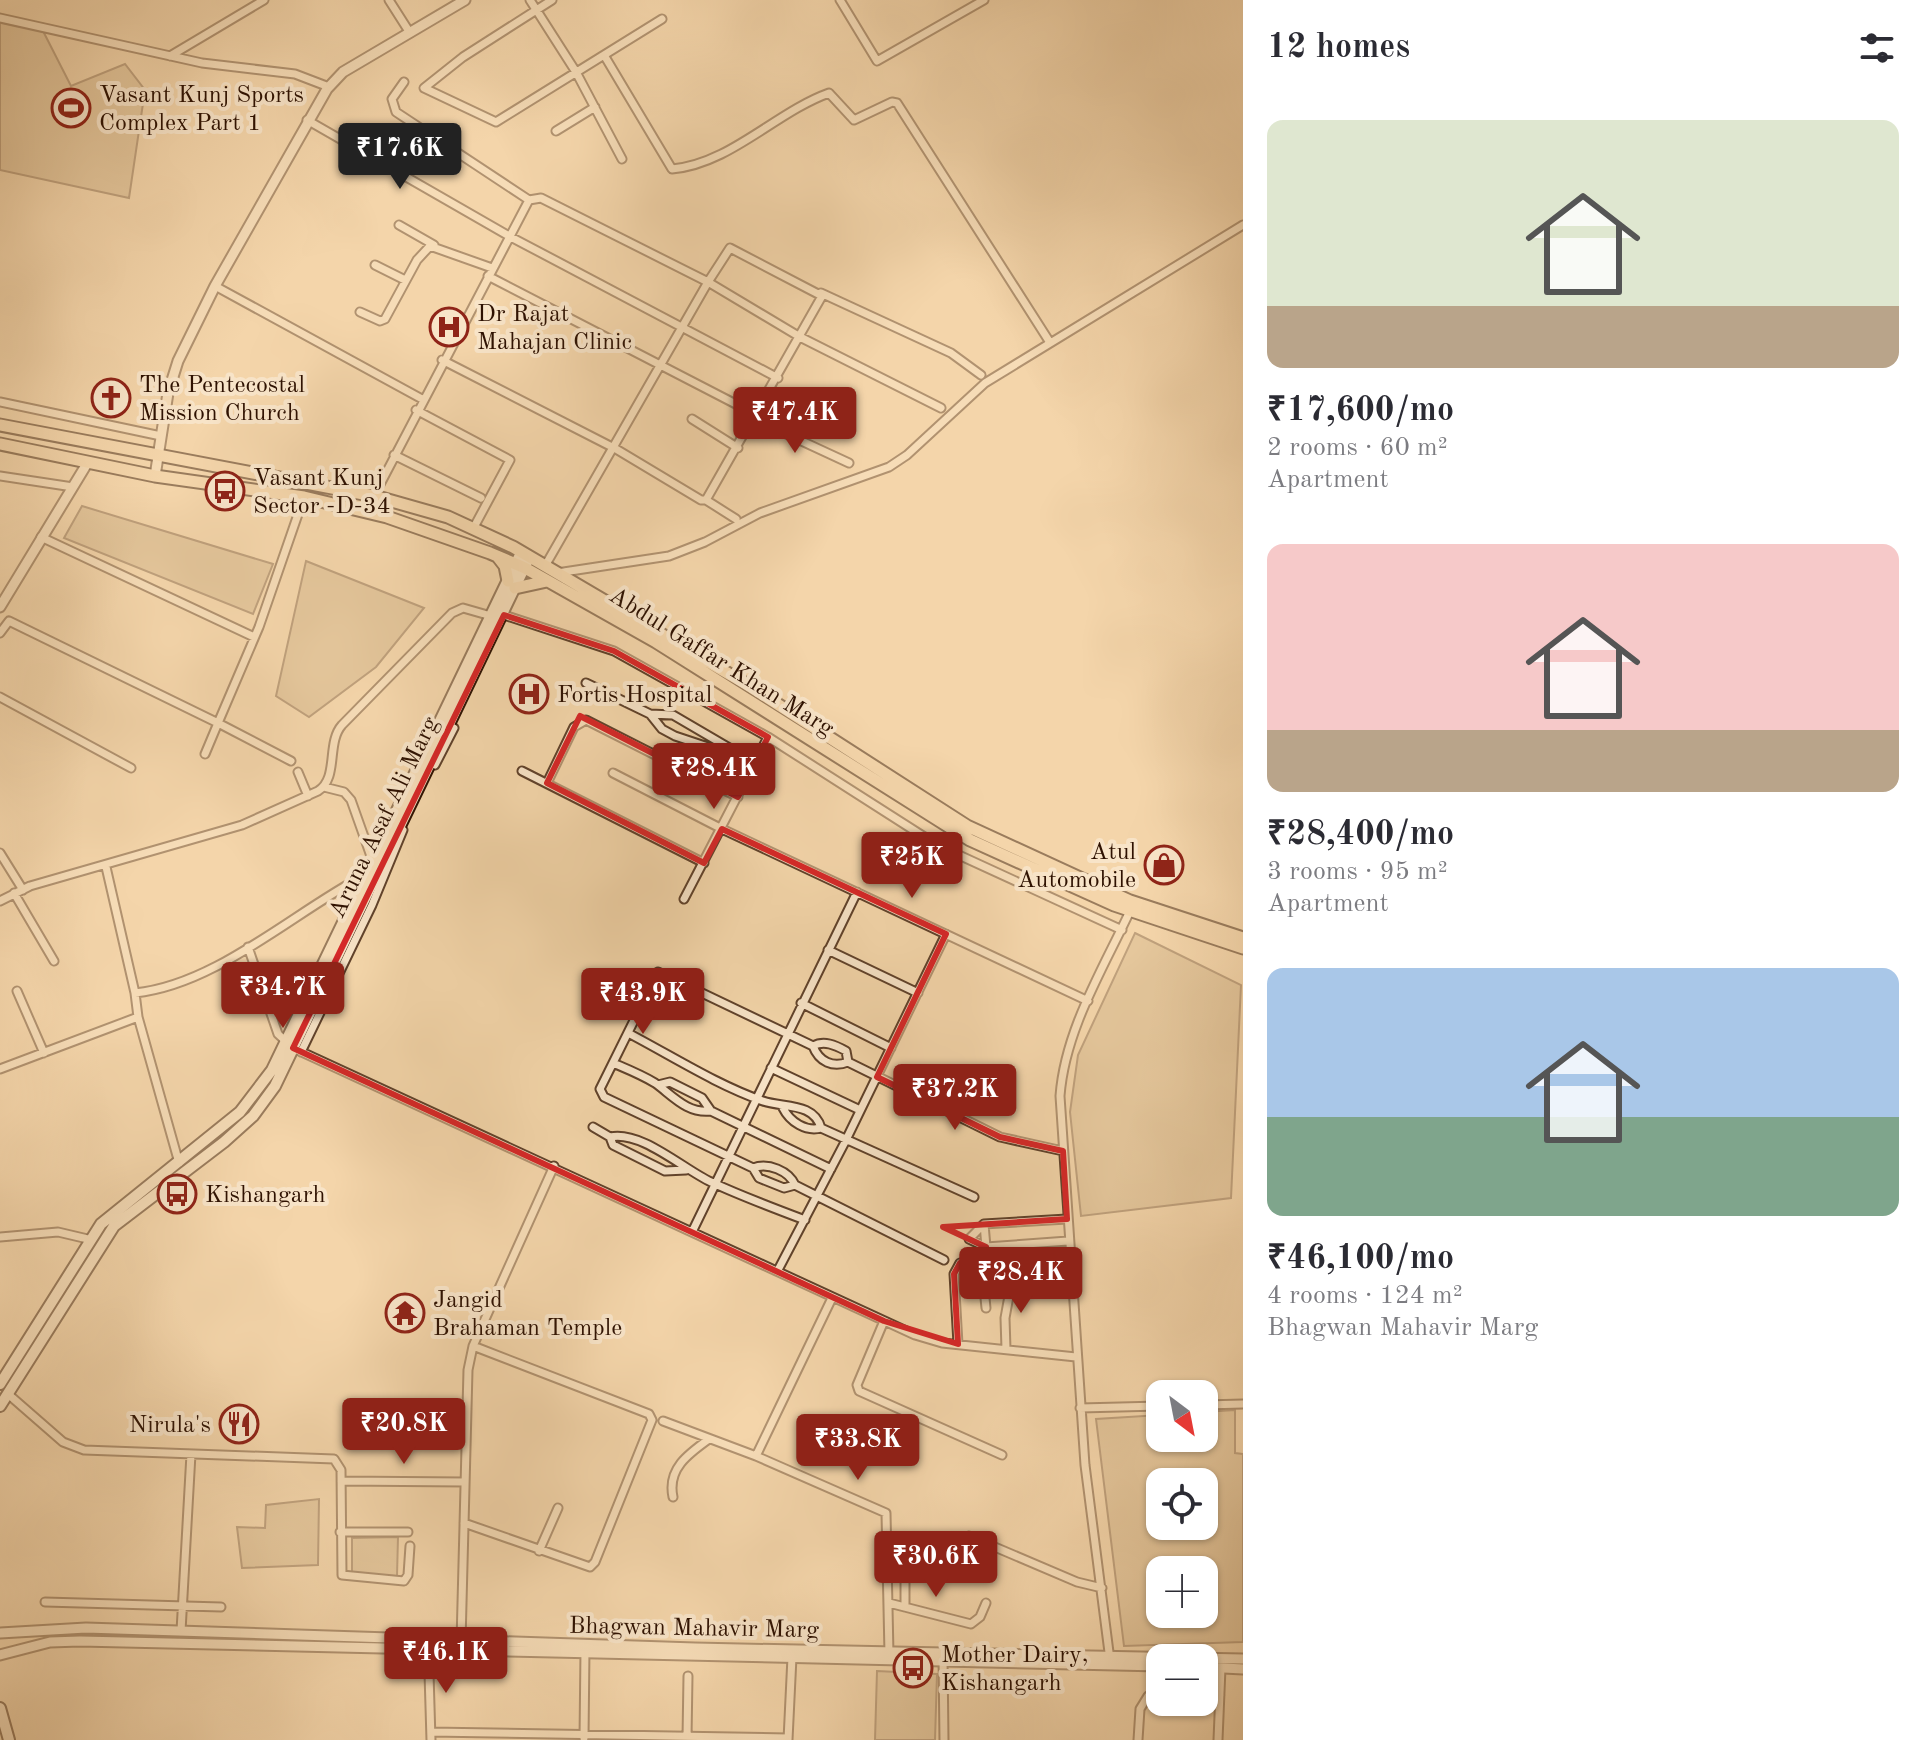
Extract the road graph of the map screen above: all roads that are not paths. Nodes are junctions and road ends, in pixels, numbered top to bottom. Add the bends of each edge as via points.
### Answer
1 (264, 0) edge
2 (389, 0) edge
3 (465, 0) edge
4 (530, 0) edge
5 (552, 0) edge
6 (840, 0) edge
7 (984, 0) edge
8 (536, 9) junction
9 (0, 18) edge
10 (662, 19) dead end
11 (410, 33) junction
12 (604, 55) junction
13 (170, 56) junction
14 (576, 72) junction
15 (404, 82) dead end
16 (329, 87) junction
17 (595, 107) junction
18 (307, 120) junction
19 (556, 131) dead end
20 (622, 159) dead end
21 (529, 200) junction
22 (399, 225) dead end
23 (1243, 225) edge
24 (509, 236) junction
25 (434, 245) junction
26 (375, 265) dead end
27 (490, 272) junction
28 (405, 280) junction
29 (708, 282) junction
30 (215, 286) junction
31 (821, 293) junction
32 (360, 312) dead end
33 (683, 327) junction
34 (800, 337) junction
35 (1049, 341) junction
36 (442, 360) junction
37 (661, 366) junction
38 (981, 375) dead end
39 (778, 378) junction
40 (422, 399) junction
41 (0, 402) edge
42 (941, 408) dead end
43 (416, 410) junction
44 (756, 417) junction
45 (692, 419) dead end
46 (0, 425) edge
47 (161, 436) junction
48 (0, 444) edge
49 (738, 448) junction
50 (616, 449) junction
51 (394, 455) junction
52 (157, 456) junction
53 (88, 462) junction
54 (849, 463) dead end
55 (0, 476) edge
56 (155, 476) junction
57 (73, 487) junction
58 (374, 496) junction
59 (304, 497) junction
60 (481, 498) dead end
61 (706, 500) junction
62 (736, 519) dead end
63 (473, 529) junction
64 (41, 537) junction
65 (490, 553) junction
66 (521, 557) junction
67 (549, 573) junction
68 (512, 585) junction
69 (0, 607) edge
70 (504, 615) junction
71 (491, 616) junction
72 (0, 633) edge
73 (254, 637) junction
74 (586, 683) dead end
75 (0, 697) edge
76 (650, 714) junction
77 (218, 723) junction
78 (454, 728) dead end
79 (768, 737) junction
80 (720, 746) junction
81 (205, 754) dead end
82 (291, 761) dead end
83 (755, 763) junction
84 (127, 765) dead end
85 (522, 771) dead end
86 (298, 772) dead end
87 (613, 773) dead end
88 (547, 783) junction
89 (324, 787) junction
90 (308, 796) junction
91 (738, 797) junction
92 (722, 829) junction
93 (0, 853) edge
94 (373, 862) junction
95 (704, 863) junction
96 (106, 867) junction
97 (367, 874) junction
98 (19, 891) junction
99 (857, 892) junction
100 (684, 899) dead end
101 (0, 901) edge
102 (1130, 911) junction
103 (1122, 930) junction
104 (946, 934) junction
105 (1243, 938) edge
106 (248, 947) junction
107 (1243, 948) edge
108 (828, 950) junction
109 (54, 961) dead end
110 (17, 991) dead end
111 (135, 993) junction
112 (918, 993) junction
113 (1088, 1001) junction
114 (801, 1003) junction
115 (138, 1017) junction
116 (628, 1033) junction
117 (786, 1035) junction
118 (813, 1046) junction
119 (293, 1048) junction
120 (891, 1048) junction
121 (44, 1053) junction
122 (848, 1062) junction
123 (613, 1063) junction
124 (771, 1068) junction
125 (0, 1069) edge
126 (877, 1077) junction
127 (658, 1085) junction
128 (756, 1099) junction
129 (783, 1108) junction
130 (860, 1110) junction
131 (711, 1111) junction
132 (593, 1127) dead end
133 (742, 1128) junction
134 (821, 1128) junction
135 (610, 1137) junction
136 (845, 1142) junction
137 (1063, 1151) junction
138 (729, 1156) junction
139 (179, 1163) junction
140 (554, 1166) junction
141 (753, 1168) junction
142 (831, 1169) junction
143 (686, 1170) junction
144 (715, 1184) junction
145 (795, 1185) junction
146 (818, 1196) junction
147 (974, 1197) dead end
148 (1067, 1219) junction
149 (805, 1220) junction
150 (984, 1224) junction
151 (693, 1230) junction
152 (0, 1237) edge
153 (1068, 1241) junction
154 (95, 1242) junction
155 (986, 1247) junction
156 (981, 1258) junction
157 (944, 1260) dead end
158 (778, 1270) junction
159 (1041, 1283) dead end
160 (832, 1298) junction
161 (986, 1308) dead end
162 (884, 1321) junction
163 (958, 1344) junction
164 (473, 1346) junction
165 (1006, 1349) junction
166 (1076, 1357) junction
167 (0, 1384) edge
168 (8, 1394) junction
169 (1243, 1404) edge
170 (1218, 1405) edge
171 (0, 1406) edge
172 (1146, 1406) edge
173 (1080, 1408) junction
174 (663, 1421) dead end
175 (709, 1439) junction
176 (191, 1454) junction
177 (1002, 1455) dead end
178 (756, 1456) junction
179 (341, 1481) junction
180 (465, 1482) junction
181 (673, 1497) dead end
182 (558, 1508) dead end
183 (464, 1523) junction
184 (340, 1532) junction
185 (408, 1532) dead end
186 (410, 1546) dead end
187 (539, 1551) junction
188 (944, 1565) dead end
189 (905, 1579) dead end
190 (1102, 1588) junction
191 (45, 1602) dead end
192 (889, 1603) junction
193 (986, 1603) dead end
194 (183, 1607) junction
195 (221, 1607) dead end
196 (905, 1607) junction
197 (181, 1631) junction
198 (0, 1633) edge
199 (227, 1633) junction
200 (283, 1641) junction
201 (228, 1644) junction
202 (429, 1644) junction
203 (461, 1645) junction
204 (585, 1650) junction
205 (0, 1655) edge
206 (890, 1655) junction
207 (792, 1657) junction
208 (943, 1657) junction
209 (1243, 1659) edge
210 (1110, 1661) junction
211 (1146, 1665) edge
212 (1218, 1668) edge
213 (1221, 1668) junction
214 (1243, 1669) edge
215 (688, 1676) dead end
216 (1220, 1695) joint
217 (1146, 1698) edge
218 (0, 1708) edge
219 (431, 1736) edge
220 (584, 1738) edge
221 (687, 1738) edge
222 (788, 1739) edge
223 (9, 1740) edge
224 (944, 1740) edge
225 (1138, 1740) edge
226 (1218, 1740) edge

1 - 13 street
2 - 11 street
3 - 11 street
4 - 8 street
5 - 8 street
6 - 7 street via 880,61
8 - 14 street
8 - 14 street via 424,88 496,122
9 - 13 street
10 - 12 street
11 - 16 street via 343,72
12 - 14 street
12 - 35 street via 672,169 739,144 829,93 854,120 897,103
13 - 16 street via 295,74
14 - 17 street
15 - 21 street via 392,99 396,112
16 - 18 street
17 - 19 street
17 - 20 street
18 - 24 street
18 - 30 street
21 - 24 street
21 - 29 street via 541,198
22 - 25 street
23 - 35 street
24 - 27 street
24 - 33 street
25 - 27 street
25 - 28 street via 422,253
26 - 28 street
27 - 36 street
27 - 37 street
28 - 32 street via 382,321
29 - 31 street via 730,248
29 - 33 street
29 - 34 street
30 - 40 street
30 - 47 street via 172,378
31 - 34 street
31 - 38 street via 952,354
33 - 37 street
33 - 39 street
34 - 39 street
34 - 42 street
35 - 67 street via 976,390 907,455 880,472 760,513 669,556
36 - 40 street
36 - 50 street
37 - 44 street
37 - 50 street
39 - 44 street
40 - 43 street
41 - 47 street
43 - 51 street
43 - 63 street via 510,460
44 - 49 street
44 - 54 street
45 - 49 street
46 - 52 main road
47 - 52 street
48 - 53 main road
49 - 61 street
50 - 61 street
50 - 67 street via 563,538
51 - 58 street
51 - 60 street
52 - 56 street
52 - 58 main road
53 - 56 main road
53 - 57 street
55 - 57 street
56 - 59 main road
57 - 64 street
58 - 63 main road via 429,510
59 - 65 main road via 395,519
59 - 73 street
61 - 62 street
63 - 66 main road
64 - 69 street
64 - 73 street
65 - 66 main road
65 - 68 main road via 505,566
66 - 67 main road
66 - 68 main road, Aruna Asaf Ali Marg
67 - 68 main road
67 - 102 main road, Abdul Gaffar Khan Marg via 929,818
67 - 105 main road, Abdul Gaffar Khan Marg via 746,684 967,826 1130,901
68 - 70 main road, Aruna Asaf Ali Marg
68 - 71 main road, Aruna Asaf Ali Marg
70 - 79 street via 614,651
70 - 119 main road, Aruna Asaf Ali Marg
71 - 89 street via 463,608 452,613 342,725
71 - 94 main road, Aruna Asaf Ali Marg
72 - 77 street via 7,620
73 - 77 street
74 - 76 street
75 - 84 street
76 - 80 street via 673,715
76 - 80 street via 675,736
77 - 81 street
77 - 82 street
78 - 119 street
79 - 83 street
79 - 103 street via 937,845
80 - 83 street
83 - 91 street
85 - 88 street
86 - 90 street
87 - 92 street
88 - 91 street via 574,727 586,720
88 - 95 street
89 - 90 street
89 - 94 street via 344,792 351,800
90 - 96 street via 242,825
91 - 92 street
92 - 95 street
92 - 99 street
93 - 98 street
94 - 97 main road, Aruna Asaf Ali Marg
95 - 100 street
96 - 98 street
96 - 111 street
97 - 106 street
97 - 119 main road, Aruna Asaf Ali Marg
98 - 101 street
98 - 109 street
99 - 104 street
99 - 108 street
102 - 103 street
102 - 107 main road, Abdul Gaffar Khan Marg
103 - 113 street
104 - 112 street
104 - 113 street
106 - 111 street via 182,981
106 - 119 street via 278,1034
108 - 112 street
108 - 114 street
110 - 121 street
111 - 115 street
112 - 120 street
113 - 137 street via 1061,1081
114 - 117 street
114 - 120 street
115 - 121 street
115 - 139 street
116 - 117 street via 658,972
116 - 123 street
116 - 128 street
117 - 118 street
117 - 124 street
118 - 122 street via 817,1056 835,1066
118 - 122 street via 823,1042 841,1048
119 - 139 main road, Aruna Asaf Ali Marg via 256,1095
119 - 140 street
119 - 154 main road, Aruna Asaf Ali Marg via 253,1116
120 - 126 street
121 - 125 street
122 - 126 street
123 - 127 street
123 - 138 street via 602,1095
124 - 128 street
124 - 130 street
126 - 130 street
126 - 137 street via 1000,1137
127 - 131 street via 692,1109
127 - 131 street via 670,1082 702,1098
128 - 129 street
128 - 133 street
129 - 134 street via 799,1124
129 - 134 street via 798,1107 815,1115
130 - 136 street
131 - 133 street
132 - 135 street
133 - 138 street
133 - 142 street
134 - 136 street
135 - 143 street via 621,1135 674,1158
135 - 143 street via 613,1145 665,1171
136 - 142 street
136 - 147 street
137 - 148 street
138 - 141 street
138 - 144 street
139 - 154 main road, Aruna Asaf Ali Marg via 115,1210
140 - 151 street
140 - 164 street
141 - 145 street via 771,1167
141 - 145 street via 773,1185
142 - 146 street
143 - 144 street
144 - 149 street
144 - 151 street
145 - 146 street
146 - 149 street
146 - 157 street
148 - 150 street
148 - 153 street
149 - 158 street
150 - 155 street
150 - 155 street via 969,1239
151 - 158 street
152 - 154 street via 58,1232
153 - 155 street
153 - 166 street
154 - 167 main road, Aruna Asaf Ali Marg
154 - 168 main road, Aruna Asaf Ali Marg
155 - 156 street
156 - 161 street
156 - 163 street via 960,1263 954,1274
158 - 160 street
159 - 165 street via 1011,1285
160 - 162 street
160 - 178 street
162 - 163 street via 927,1339
162 - 177 street via 859,1391
163 - 165 street
164 - 180 street via 465,1394
164 - 187 street via 652,1418 593,1565 582,1567
165 - 166 street
166 - 173 street
168 - 171 main road, Aruna Asaf Ali Marg
168 - 176 street via 70,1446
169 - 170 street
172 - 173 street
173 - 190 street
174 - 175 street
175 - 178 street
175 - 181 street via 675,1471
176 - 179 street via 334,1459 341,1465
176 - 194 street
178 - 192 street via 886,1513
179 - 180 street
179 - 184 street
180 - 183 street
182 - 187 street
183 - 187 street
183 - 203 street
184 - 185 street
184 - 186 street via 346,1578 406,1580
188 - 190 street via 956,1542 969,1536
189 - 196 street
190 - 210 street
191 - 194 street
192 - 196 street
192 - 206 street
193 - 196 street via 971,1624
194 - 195 street
194 - 197 street
197 - 198 street, Bhagwan Mahavir Marg via 86,1628
197 - 199 street, Bhagwan Mahavir Marg
199 - 200 street, Bhagwan Mahavir Marg
199 - 201 street
200 - 201 street, Bhagwan Mahavir Marg
200 - 202 street, Bhagwan Mahavir Marg
201 - 205 street, Bhagwan Mahavir Marg via 58,1641
202 - 203 street, Bhagwan Mahavir Marg
202 - 219 street
203 - 204 street, Bhagwan Mahavir Marg
204 - 206 street, Bhagwan Mahavir Marg
204 - 207 street, Bhagwan Mahavir Marg
204 - 220 street
206 - 207 street, Bhagwan Mahavir Marg
206 - 208 street, Bhagwan Mahavir Marg
207 - 222 street
208 - 210 street, Bhagwan Mahavir Marg
208 - 224 street
209 - 210 street, Bhagwan Mahavir Marg
210 - 211 street, Bhagwan Mahavir Marg
212 - 213 street
213 - 214 street
213 - 216 street
215 - 221 street
216 - 226 street
217 - 225 street
218 - 223 main road
219 - 220 street
220 - 221 street
221 - 222 street

